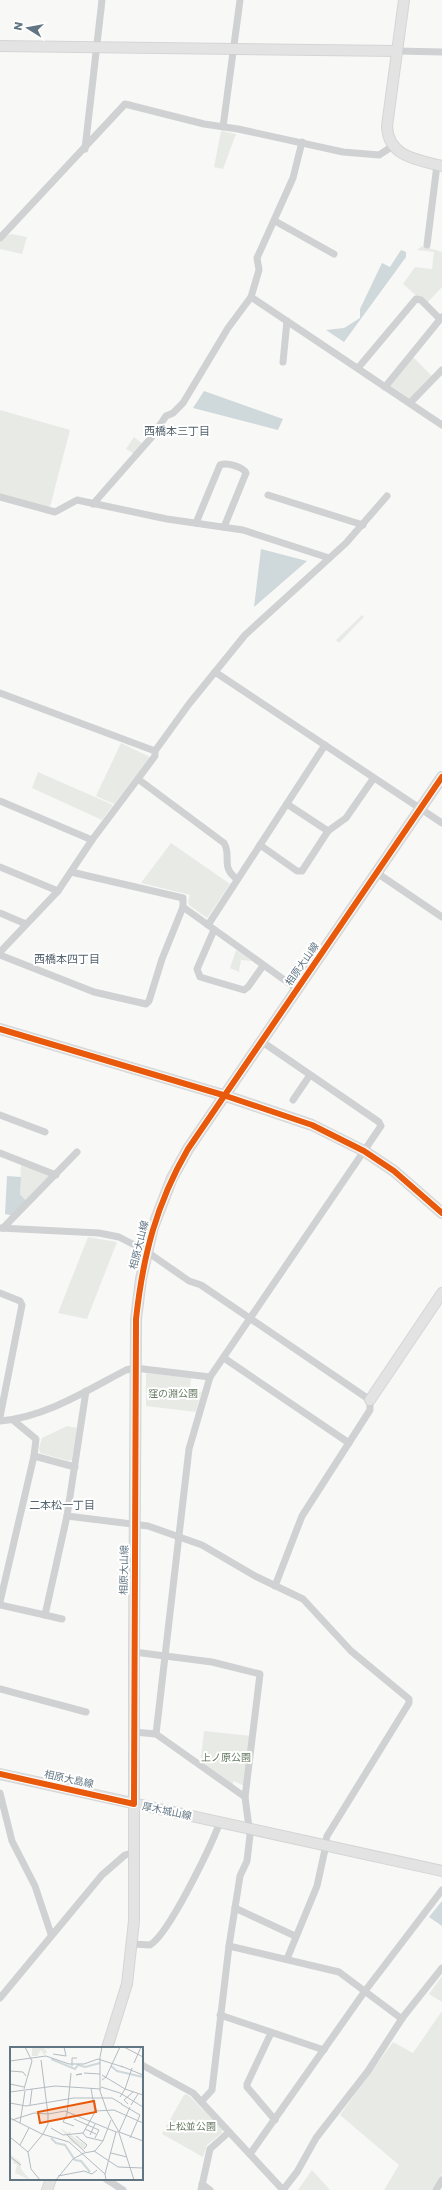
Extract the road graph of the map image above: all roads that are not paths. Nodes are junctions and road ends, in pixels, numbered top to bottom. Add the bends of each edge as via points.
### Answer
1 (102, 0) edge
2 (240, 0) edge
3 (404, 0) edge
4 (0, 46) edge
5 (96, 48) junction
6 (234, 50) junction
7 (397, 51) junction
8 (442, 52) edge
9 (223, 126) junction
10 (302, 142) junction
11 (393, 146) junction
12 (85, 149) junction
13 (440, 165) edge
14 (275, 221) junction
15 (0, 238) edge
16 (428, 245) dead end
17 (334, 254) dead end
18 (251, 297) junction
19 (441, 318) edge
20 (287, 321) junction
21 (283, 362) dead end
22 (358, 368) junction
23 (442, 370) edge
24 (385, 386) junction
25 (410, 403) junction
26 (442, 425) edge
27 (268, 494) dead end
28 (387, 496) dead end
29 (0, 497) edge
30 (93, 504) junction
31 (196, 523) junction
32 (363, 525) junction
33 (224, 527) junction
34 (329, 558) junction
35 (216, 672) junction
36 (0, 693) edge
37 (325, 745) junction
38 (156, 751) junction
39 (442, 777) edge
40 (138, 779) junction
41 (373, 779) junction
42 (0, 801) edge
43 (287, 804) junction
44 (420, 809) junction
45 (442, 823) edge
46 (328, 832) junction
47 (92, 840) junction
48 (260, 845) junction
49 (0, 867) edge
50 (71, 872) junction
51 (377, 873) junction
52 (237, 879) junction
53 (58, 890) junction
54 (183, 907) junction
55 (0, 912) edge
56 (442, 917) edge
57 (26, 924) junction
58 (208, 925) junction
59 (214, 930) junction
60 (0, 954) edge
61 (263, 966) junction
62 (297, 990) junction
63 (0, 1029) edge
64 (261, 1041) junction
65 (310, 1075) junction
66 (224, 1095) junction
67 (293, 1100) dead end
68 (0, 1115) edge
69 (45, 1132) dead end
70 (77, 1152) dead end
71 (364, 1152) junction
72 (0, 1153) edge
73 (56, 1175) junction
74 (442, 1213) edge
75 (2, 1228) edge
76 (146, 1251) junction
77 (0, 1293) edge
78 (442, 1293) edge
79 (250, 1319) junction
80 (224, 1358) junction
81 (135, 1368) junction
82 (210, 1377) junction
83 (86, 1391) junction
84 (370, 1400) junction
85 (0, 1416) edge
86 (14, 1420) junction
87 (0, 1422) edge
88 (349, 1444) junction
89 (34, 1456) junction
90 (75, 1467) junction
91 (67, 1516) junction
92 (135, 1524) junction
93 (179, 1537) junction
94 (275, 1586) junction
95 (0, 1602) edge
96 (0, 1605) edge
97 (45, 1615) junction
98 (62, 1619) dead end
99 (134, 1652) junction
100 (166, 1656) junction
101 (0, 1689) edge
102 (86, 1712) dead end
103 (134, 1732) junction
104 (156, 1734) junction
105 (0, 1774) edge
106 (0, 1793) edge
107 (245, 1797) junction
108 (134, 1804) junction
109 (220, 1822) junction
110 (251, 1828) junction
111 (326, 1845) junction
112 (135, 1852) junction
113 (442, 1871) edge
114 (442, 1890) edge
115 (235, 1908) junction
116 (51, 1934) junction
117 (295, 1936) junction
118 (133, 1944) junction
119 (229, 1946) junction
120 (287, 1959) junction
121 (442, 1968) edge
122 (365, 1991) junction
123 (0, 1998) edge
124 (220, 2015) junction
125 (402, 2019) junction
126 (271, 2033) junction
127 (109, 2047) edge
128 (324, 2050) junction
129 (143, 2066) edge
130 (202, 2101) junction
131 (275, 2120) junction
132 (229, 2132) junction
133 (250, 2154) junction
134 (51, 2180) edge
135 (108, 2180) edge
136 (442, 2180) edge
137 (201, 2187) edge
138 (47, 2190) edge
139 (123, 2190) edge
140 (210, 2190) edge
141 (283, 2190) edge
142 (436, 2190) edge

1 - 5 street
2 - 6 street
3 - 7 street
4 - 5 street
5 - 6 street
5 - 12 street
6 - 7 street
6 - 9 street
7 - 8 street
7 - 11 street via 387,126
9 - 10 street
9 - 12 street via 204,124 125,104
10 - 11 street via 343,152 379,155
10 - 14 street via 293,178
11 - 13 street via 406,156
12 - 15 street
13 - 16 street
14 - 17 street
14 - 18 street via 257,258 259,270
18 - 20 street
18 - 30 street via 228,328 182,403 174,413 166,416 151,438
19 - 22 street via 422,300 416,299
19 - 24 street
20 - 21 street
20 - 22 street
22 - 24 street
23 - 25 street
24 - 25 street
25 - 26 street
27 - 32 street
28 - 32 street
29 - 30 street via 55,512 77,500
30 - 31 street
31 - 33 street
31 - 33 street via 220,465 226,464 243,469 246,473
32 - 34 street
33 - 34 street via 243,530
34 - 35 street via 245,635
35 - 37 street
35 - 38 street
36 - 38 street
37 - 41 street
37 - 43 street
38 - 40 street via 156,756
39 - 44 street, 相原大山線
40 - 47 street
40 - 52 street via 224,843 227,850 227,868
41 - 44 street
41 - 46 street via 346,818
42 - 47 street
43 - 46 street
43 - 48 street
44 - 45 street
44 - 51 street, 相原大山線
46 - 48 street via 300,871
47 - 50 street
48 - 52 street
49 - 53 street
50 - 53 street
50 - 54 street via 181,897 184,899
51 - 56 street
51 - 62 street, 相原大山線
52 - 58 street
53 - 57 street
54 - 58 street
54 - 60 street via 146,1004 94,992
55 - 57 street
57 - 60 street
58 - 59 street
59 - 61 street
59 - 61 street via 197,969 200,977 244,990
61 - 62 street
62 - 64 street, 相原大山線
63 - 66 street
64 - 65 street
64 - 66 street, 相原大山線
65 - 67 street
65 - 71 street via 381,1124
66 - 71 street via 312,1125
66 - 76 street, 相原大山線 via 172,1178
68 - 69 street
70 - 73 street
71 - 74 street via 394,1171
71 - 79 street
72 - 73 street
73 - 75 street
75 - 76 street via 111,1234 127,1239
76 - 79 street
76 - 81 street, 相原大山線 via 136,1319
77 - 85 street via 20,1301 22,1305
78 - 84 street
79 - 80 street
79 - 84 street
80 - 82 street
80 - 88 street
81 - 82 street
81 - 83 street via 126,1370
81 - 92 street, 相原大山線
82 - 93 street via 189,1449
83 - 86 street via 55,1406
83 - 90 street
84 - 88 street via 370,1410
86 - 87 street
86 - 89 street via 36,1439
88 - 94 street via 302,1516
89 - 90 street
89 - 95 street
90 - 91 street
91 - 92 street
91 - 97 street
92 - 93 street
92 - 99 street, 相原大山線
93 - 94 street via 202,1545
93 - 100 street
94 - 111 street via 303,1599 351,1651 410,1699 327,1836
96 - 97 street
97 - 98 street
99 - 100 street
99 - 103 street, 相原大山線
100 - 104 street
100 - 107 street via 212,1662 260,1674
101 - 102 street
103 - 104 street
103 - 108 street, 相原大山線
104 - 107 street
105 - 108 street, 相原大島線
106 - 116 street via 12,1841 35,1886
107 - 110 street
108 - 109 street, 厚木城山線
108 - 112 street, 厚木城山線
109 - 110 street, 厚木城山線
109 - 118 street via 190,1886 159,1937 150,1945
110 - 111 street, 厚木城山線
110 - 115 street via 247,1860 240,1876
111 - 113 street, 厚木城山線
111 - 117 street via 317,1886
112 - 116 street via 125,1855 102,1875
112 - 118 street, 厚木城山線
114 - 122 street
115 - 117 street
115 - 119 street
116 - 123 street
117 - 120 street
118 - 127 street, 厚木城山線 via 127,1984
119 - 120 street
119 - 124 street
120 - 122 street via 339,1972
121 - 125 street
122 - 125 street
122 - 128 street
124 - 126 street
124 - 130 street via 212,2090
125 - 141 street via 368,2071 316,2138 297,2172
126 - 128 street
126 - 131 street via 247,2088
128 - 131 street
129 - 130 street
130 - 132 street
131 - 133 street
132 - 133 street
132 - 137 street via 210,2149
133 - 141 street
134 - 138 street
135 - 139 street
136 - 142 street
137 - 140 street

